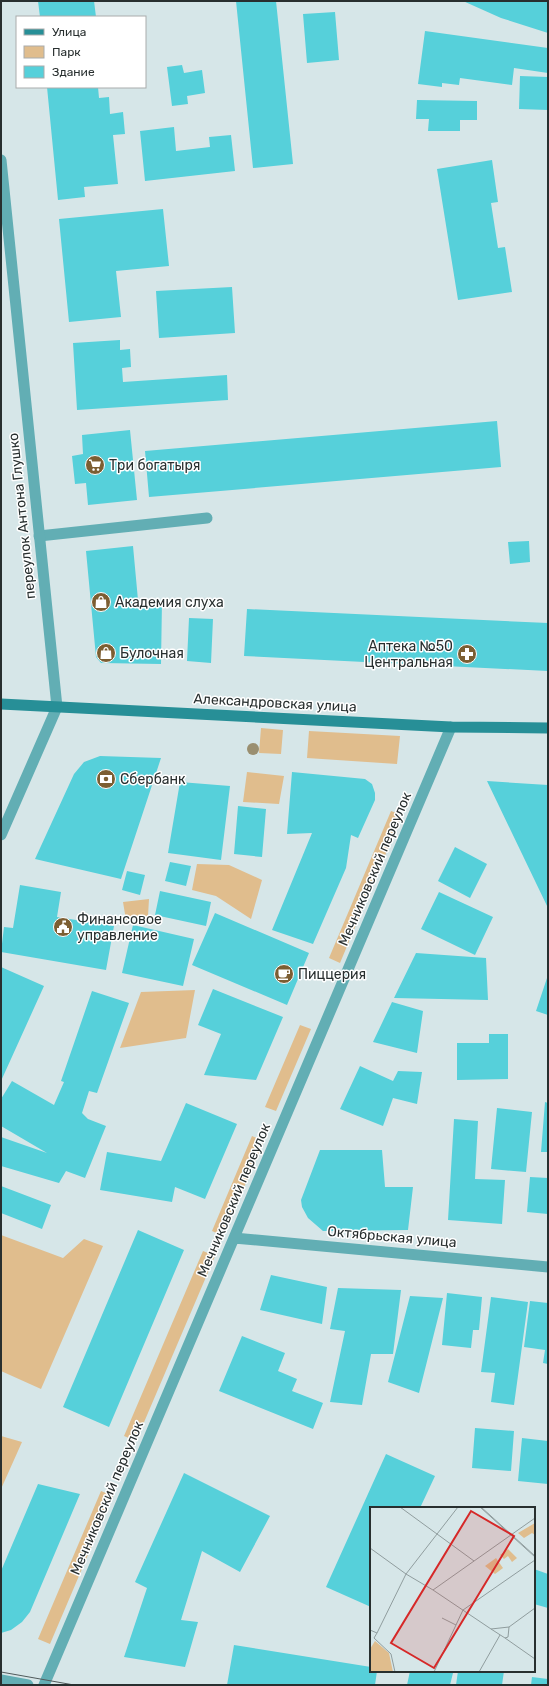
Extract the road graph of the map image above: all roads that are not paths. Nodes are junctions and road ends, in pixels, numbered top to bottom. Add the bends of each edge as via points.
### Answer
1 (1, 160) edge
2 (208, 518) dead end
3 (40, 536) junction
4 (1, 704) edge
5 (57, 707) junction
6 (451, 727) junction
7 (548, 728) edge
8 (1, 835) edge
9 (234, 1238) junction
10 (548, 1266) edge
11 (1, 1680) edge
12 (28, 1685) edge
13 (44, 1685) edge

1 - 3 street, переулок Антона Глушко
2 - 3 street
3 - 5 street, переулок Антона Глушко
4 - 5 main road, Александровская улица
5 - 6 main road, Александровская улица
5 - 8 street, переулок Антона Глушко
6 - 7 main road, Александровская улица
6 - 9 street, Мечниковский переулок
9 - 10 street, Октябрьская улица
9 - 13 street, Мечниковский переулок
11 - 12 street

